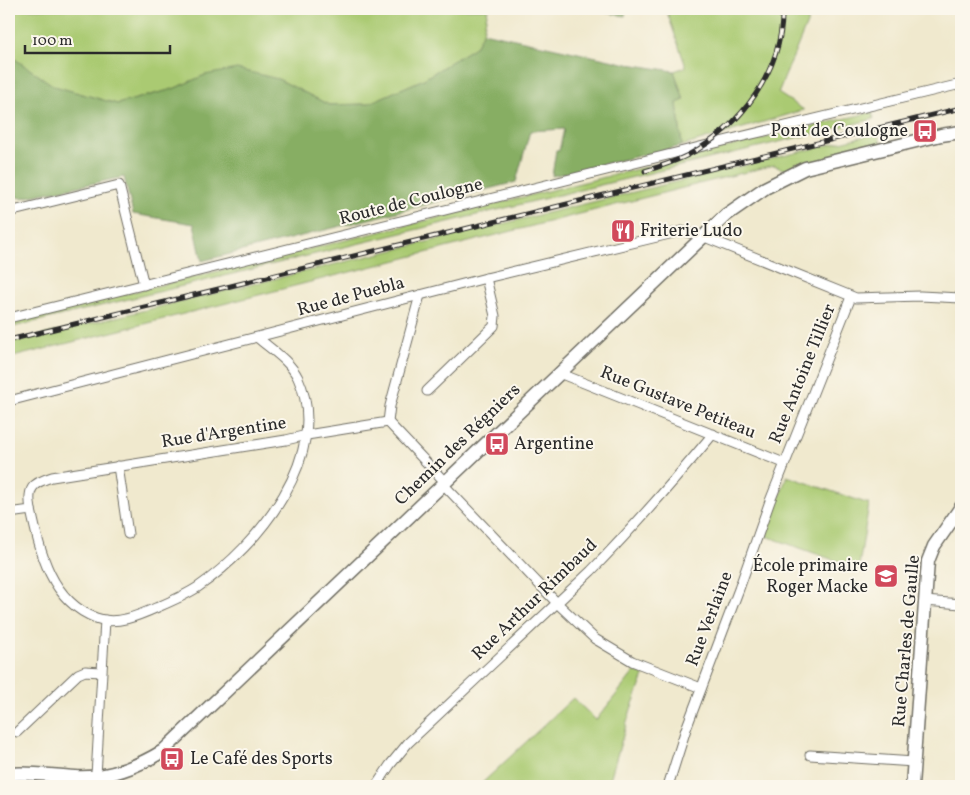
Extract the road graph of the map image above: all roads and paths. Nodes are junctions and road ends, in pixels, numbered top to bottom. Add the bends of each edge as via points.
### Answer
1 (961, 84) edge
2 (961, 125) edge
3 (961, 132) edge
4 (941, 135) junction
5 (9, 212) edge
6 (702, 236) junction
7 (486, 278) junction
8 (144, 285) junction
9 (420, 296) junction
10 (851, 297) junction
11 (961, 298) edge
12 (9, 318) edge
13 (258, 338) junction
14 (559, 373) junction
15 (427, 391) dead end
16 (9, 401) edge
17 (388, 422) junction
18 (713, 434) junction
19 (308, 435) junction
20 (784, 463) junction
21 (118, 466) junction
22 (444, 483) junction
23 (961, 507) edge
24 (31, 510) junction
25 (9, 514) edge
26 (128, 534) dead end
27 (925, 601) junction
28 (556, 603) junction
29 (961, 604) edge
30 (104, 620) junction
31 (101, 672) junction
32 (701, 688) junction
33 (17, 732) dead end
34 (810, 755) dead end
35 (914, 762) junction
36 (9, 774) edge
37 (96, 781) edge
38 (376, 786) edge
39 (668, 786) edge
40 (912, 786) edge

1 - 8 street, Route de Coulogne
2 - 4 main road, Chemin des Régniers
3 - 4 main road, Chemin des Régniers
4 - 6 main road, Chemin des Régniers via 798,171 748,199
5 - 8 street via 120,186
6 - 7 street, Rue de Puebla via 677,232
6 - 10 street, Rue de Puebla
6 - 14 main road, Chemin des Régniers
7 - 9 street, Rue de Puebla
7 - 15 street via 495,316 494,326
8 - 12 street, Route de Coulogne
9 - 13 street, Rue de Puebla
9 - 17 street
10 - 11 street
10 - 20 street, Rue Antoine Tillier
13 - 16 street, Rue de Puebla
13 - 19 street via 286,362 298,378
14 - 18 street, Rue Gustave Petiteau
14 - 22 main road, Chemin des Régniers
17 - 19 street, Rue d'Argentine
17 - 22 street
18 - 20 street, Rue Gustave Petiteau
18 - 28 street, Rue Arthur Rimbaud via 620,542
19 - 21 street, Rue d'Argentine
19 - 30 street via 298,467 279,503 260,531 235,557 205,582 176,599 130,618
20 - 32 street, Rue Verlaine
21 - 24 street, Rue d'Argentine via 41,480 30,490
21 - 26 street
22 - 28 street
22 - 37 main road, Chemin des Régniers via 170,745 136,766
23 - 27 main road, Rue Charles de Gaulle via 931,551
24 - 25 street
24 - 30 street via 40,549 58,587 70,602 89,615
27 - 29 street
27 - 35 main road, Rue Charles de Gaulle
28 - 32 street via 587,633 616,653
28 - 38 street, Rue Arthur Rimbaud via 408,743
30 - 31 street
31 - 33 street via 78,674
31 - 37 street
32 - 39 street, Rue Verlaine
34 - 35 street
35 - 40 main road, Rue Charles de Gaulle
36 - 37 main road, Chemin des Régniers

